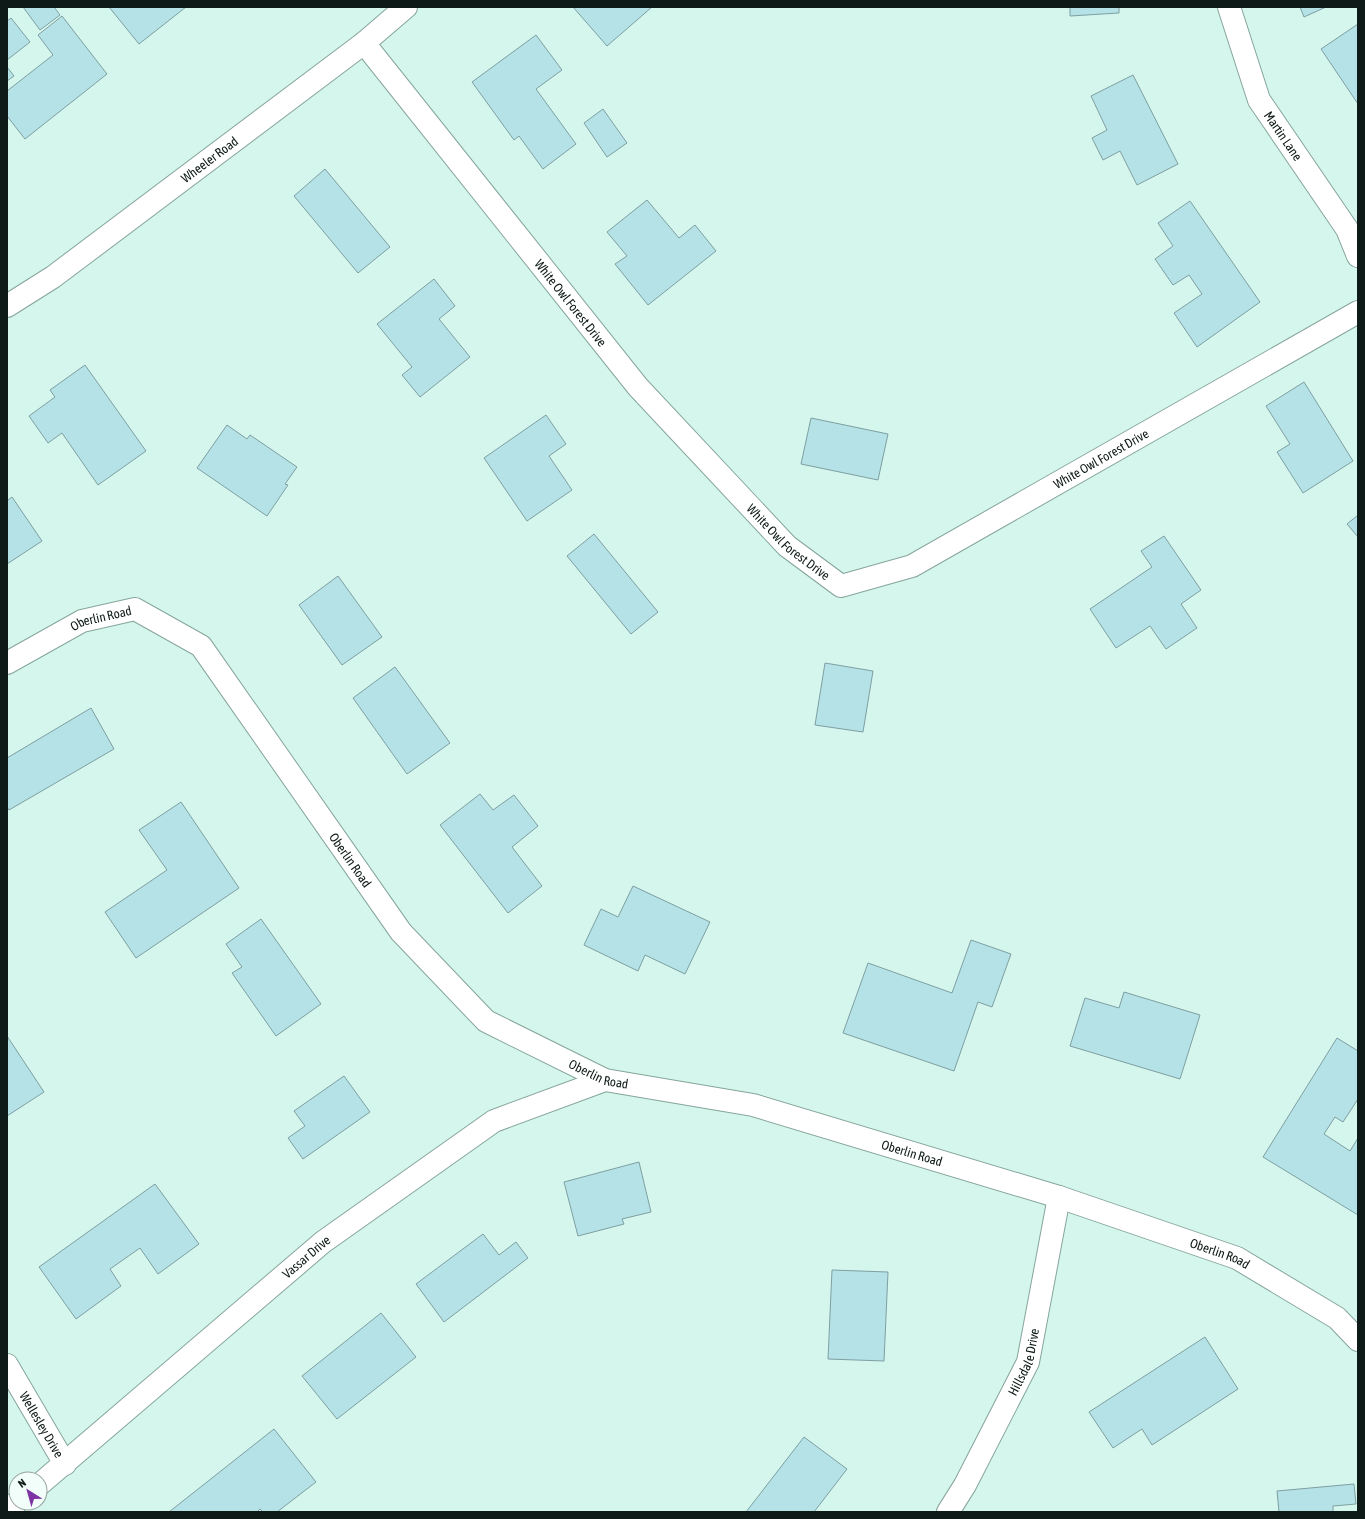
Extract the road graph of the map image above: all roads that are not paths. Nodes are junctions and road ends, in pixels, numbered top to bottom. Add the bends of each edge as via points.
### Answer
1 (406, 7) edge
2 (1229, 7) edge
3 (364, 42) junction
4 (1352, 226) edge
5 (1358, 256) edge
6 (7, 306) edge
7 (1358, 312) edge
8 (7, 663) edge
9 (605, 1080) junction
10 (1059, 1197) junction
11 (1358, 1340) edge
12 (7, 1365) edge
13 (65, 1464) junction
14 (48, 1478) edge
15 (948, 1512) edge

1 - 3 street, Wheeler Road
2 - 4 street, Martin Lane via 1259,100
3 - 6 street, Wheeler Road via 53,277
3 - 7 street, White Owl Forest Drive via 638,387 787,546 841,586 912,566
4 - 5 street, Martin Lane
8 - 9 street, Oberlin Road via 82,621 136,609 201,646 401,932 486,1021
9 - 10 street, Oberlin Road via 754,1105
9 - 13 street, Vassar Drive via 494,1120 329,1237
10 - 11 street, Oberlin Road via 1237,1258 1337,1318
10 - 15 street, Hillsdale Drive via 1028,1362 966,1485
12 - 13 street, Wellesley Drive
13 - 14 street, Vassar Drive

